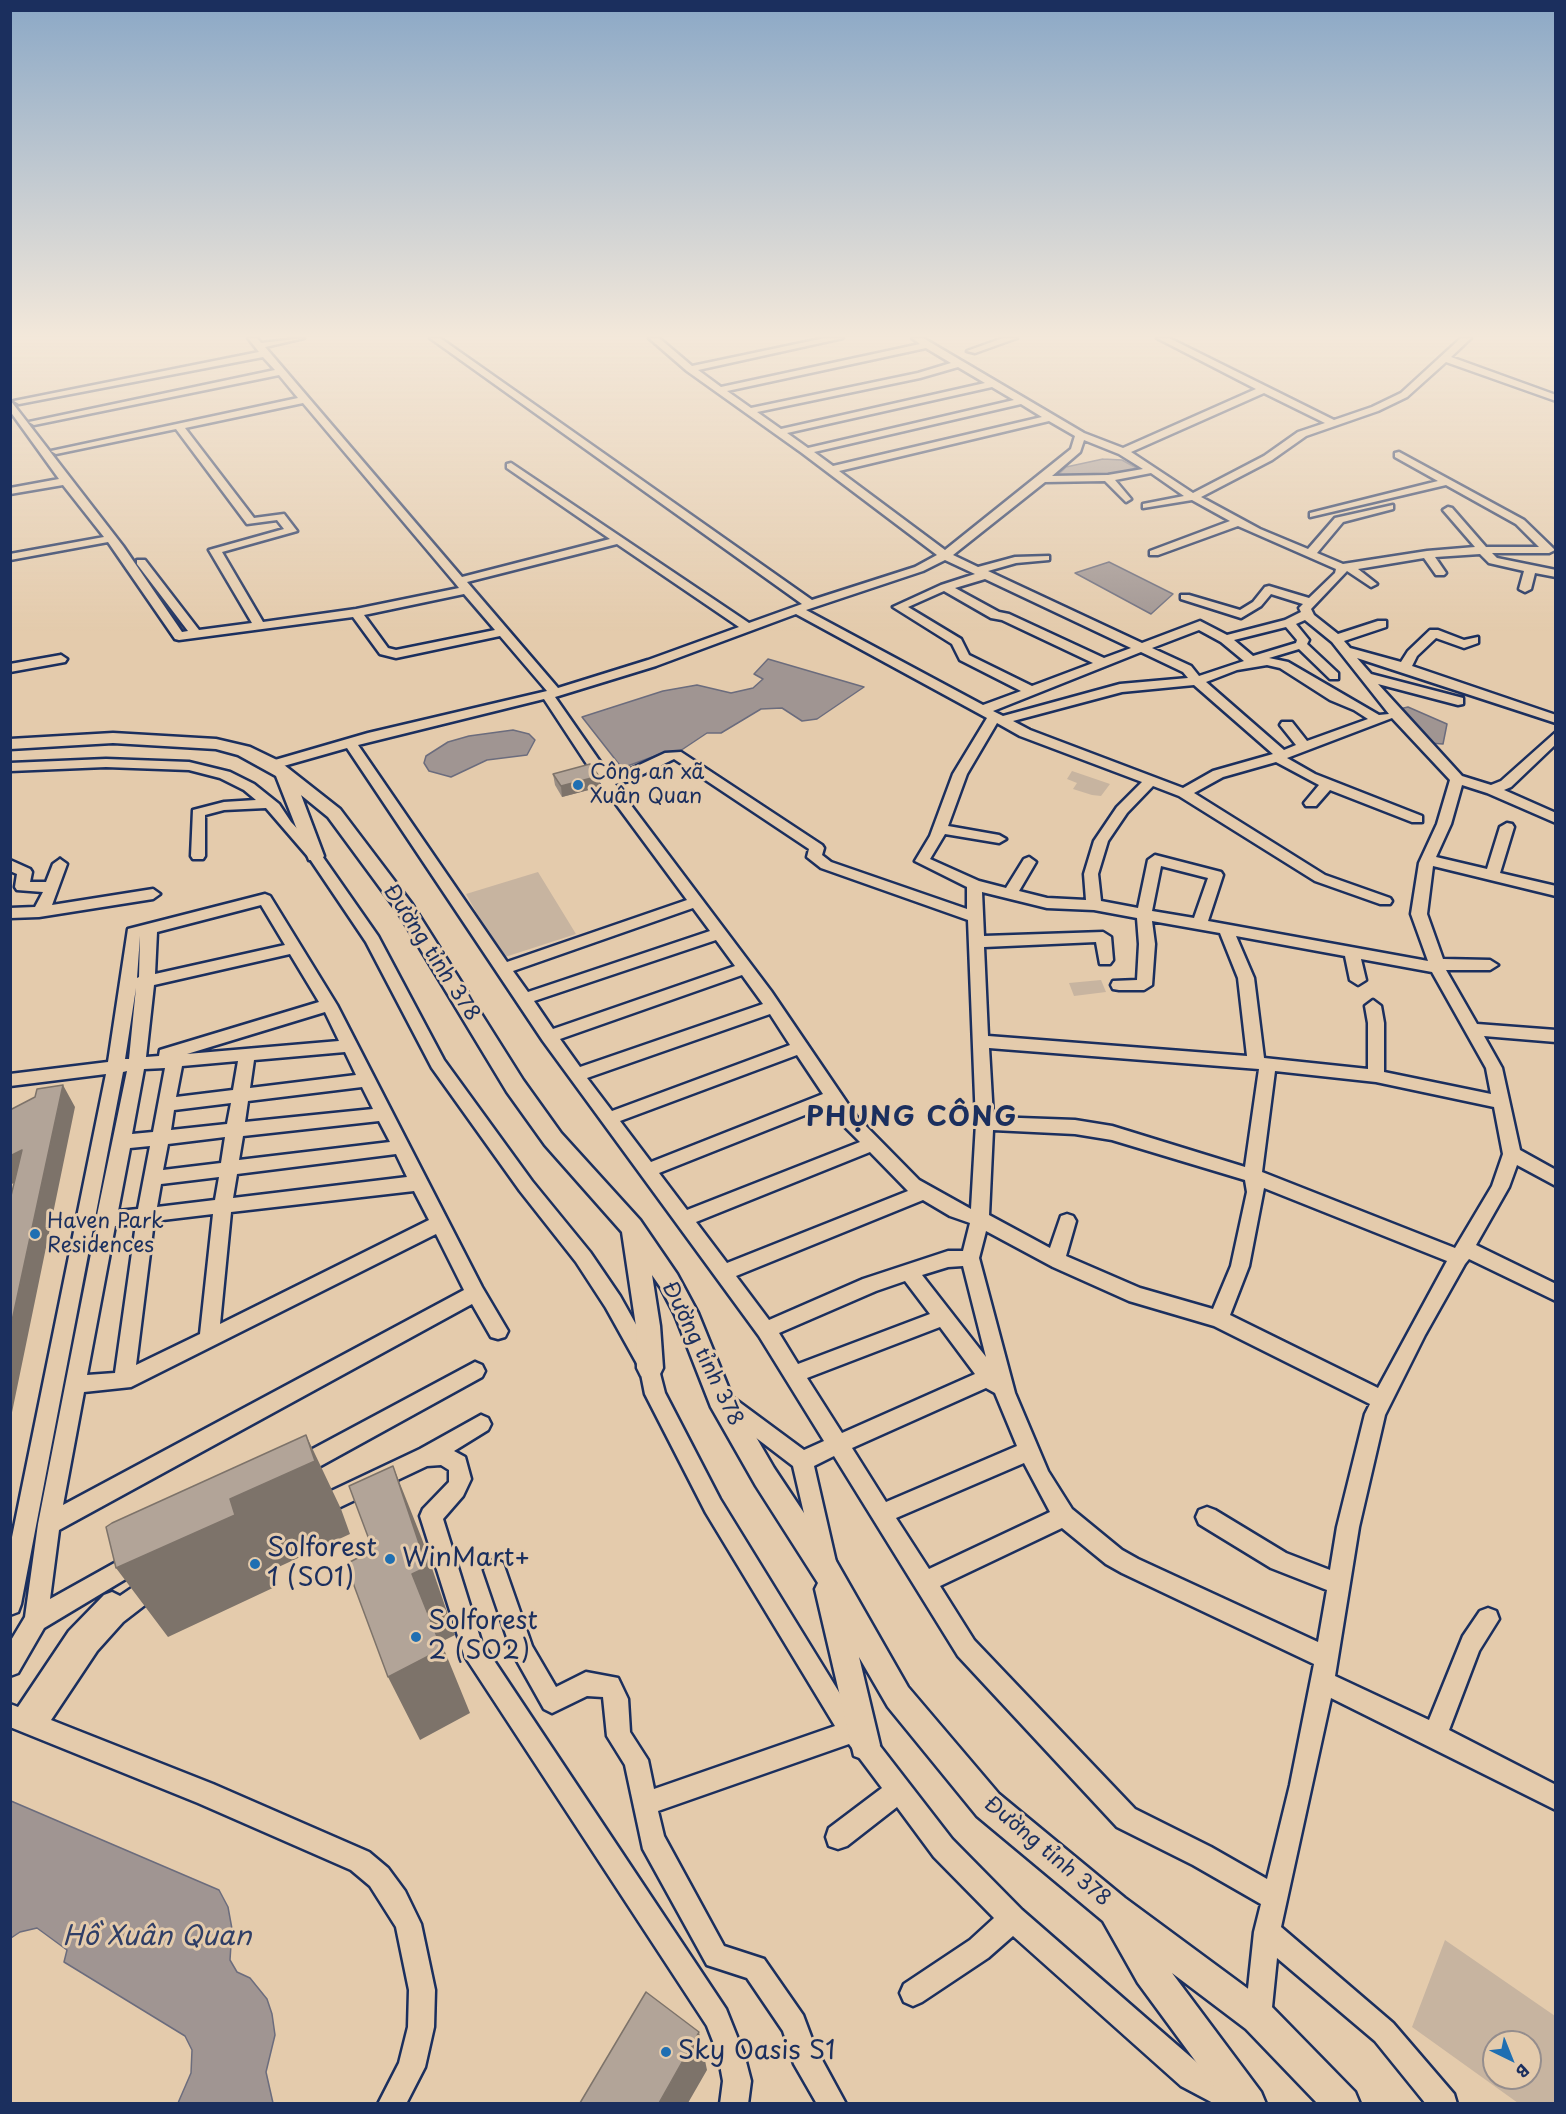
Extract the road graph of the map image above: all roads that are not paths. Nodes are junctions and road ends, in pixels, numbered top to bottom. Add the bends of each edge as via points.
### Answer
1 (38, 437) edge
2 (42, 437) edge
3 (127, 437) edge
4 (187, 437) edge
5 (336, 437) edge
6 (573, 437) edge
7 (786, 437) edge
8 (868, 437) edge
9 (971, 437) edge
10 (1080, 437) edge
11 (1084, 437) edge
12 (1157, 437) edge
13 (1298, 437) edge
14 (56, 451) junction
15 (806, 451) junction
16 (1123, 452) junction
17 (1399, 455) dead end
18 (511, 466) dead end
19 (831, 470) junction
20 (1153, 470) junction
21 (1108, 478) junction
22 (1042, 479) junction
23 (66, 481) junction
24 (1447, 482) junction
25 (10, 491) edge
26 (1193, 497) junction
27 (1126, 499) dead end
28 (1146, 506) dead end
29 (1389, 507) dead end
30 (1448, 510) dead end
31 (1314, 515) dead end
32 (1238, 522) junction
33 (104, 540) dead end
34 (618, 540) junction
35 (1483, 550) junction
36 (1154, 553) dead end
37 (1427, 554) junction
38 (944, 555) junction
39 (1310, 555) junction
40 (10, 557) edge
41 (1045, 558) dead end
42 (1346, 568) junction
43 (1530, 568) junction
44 (980, 573) junction
45 (1440, 573) dead end
46 (1556, 574) edge
47 (1371, 584) dead end
48 (463, 585) junction
49 (945, 586) junction
50 (1525, 589) dead end
51 (1185, 597) dead end
52 (811, 605) junction
53 (1308, 608) junction
54 (797, 610) junction
55 (356, 613) junction
56 (1289, 623) junction
57 (1382, 624) dead end
58 (260, 627) junction
59 (748, 628) junction
60 (193, 630) dead end
61 (503, 632) junction
62 (1225, 639) junction
63 (1474, 640) dead end
64 (1301, 645) junction
65 (1341, 645) junction
66 (1144, 647) junction
67 (61, 659) dead end
68 (1251, 661) junction
69 (1104, 663) junction
70 (1404, 667) junction
71 (10, 668) edge
72 (1334, 676) dead end
73 (1366, 677) junction
74 (1197, 681) junction
75 (1032, 691) junction
76 (552, 694) junction
77 (1458, 701) dead end
78 (993, 715) junction
79 (1387, 716) junction
80 (1556, 719) edge
81 (1287, 724) dead end
82 (1556, 736) edge
83 (350, 743) junction
84 (10, 744) edge
85 (1304, 747) junction
86 (1280, 756) junction
87 (10, 767) edge
88 (278, 769) junction
89 (1457, 779) junction
90 (1152, 780) junction
91 (606, 781) junction
92 (1329, 784) junction
93 (1492, 790) junction
94 (1184, 793) junction
95 (270, 803) junction
96 (1311, 804) dead end
97 (1417, 819) dead end
98 (1556, 819) edge
99 (1507, 827) dead end
100 (940, 829) junction
101 (999, 839) dead end
102 (198, 856) dead end
103 (315, 856) junction
104 (1428, 860) junction
105 (1029, 862) dead end
106 (60, 864) dead end
107 (10, 865) edge
108 (1492, 876) junction
109 (974, 885) junction
110 (52, 887) junction
111 (1556, 891) edge
112 (153, 894) dead end
113 (1010, 894) junction
114 (1385, 901) dead end
115 (696, 902) junction
116 (1094, 905) junction
117 (39, 912) junction
118 (10, 913) edge
119 (1144, 914) junction
120 (975, 917) junction
121 (1200, 923) junction
122 (1226, 928) junction
123 (717, 934) junction
124 (975, 942) junction
125 (293, 948) junction
126 (1352, 952) junction
127 (1105, 960) dead end
128 (1490, 965) dead end
129 (1437, 966) junction
130 (503, 969) junction
131 (744, 969) junction
132 (1358, 980) dead end
133 (138, 983) junction
134 (1119, 985) dead end
135 (524, 999) junction
136 (329, 1005) junction
137 (1373, 1006) dead end
138 (773, 1007) junction
139 (1471, 1029) junction
140 (1556, 1036) edge
141 (549, 1037) junction
142 (980, 1041) junction
143 (348, 1046) junction
144 (801, 1047) junction
145 (247, 1054) junction
146 (175, 1060) junction
147 (1262, 1063) junction
148 (137, 1064) junction
149 (116, 1066) junction
150 (576, 1075) junction
151 (1376, 1076) junction
152 (10, 1080) edge
153 (366, 1080) junction
154 (241, 1096) junction
155 (834, 1097) junction
156 (1501, 1102) junction
157 (166, 1105) junction
158 (383, 1114) junction
159 (608, 1119) junction
160 (985, 1123) junction
161 (235, 1130) junction
162 (160, 1137) junction
163 (121, 1142) junction
164 (872, 1144) junction
165 (400, 1147) junction
166 (1512, 1154) junction
167 (230, 1169) junction
168 (646, 1171) junction
169 (1253, 1176) junction
170 (153, 1178) junction
171 (1556, 1179) edge
172 (418, 1183) junction
173 (924, 1192) junction
174 (223, 1205) junction
175 (146, 1215) junction
176 (684, 1219) junction
177 (980, 1219) junction
178 (105, 1220) junction
179 (1067, 1221) dead end
180 (439, 1224) junction
181 (632, 1227) junction
182 (1463, 1254) junction
183 (970, 1258) junction
184 (1056, 1260) junction
185 (725, 1272) junction
186 (909, 1272) junction
187 (475, 1293) junction
188 (1556, 1293) edge
189 (942, 1318) junction
190 (1219, 1320) junction
191 (766, 1330) junction
192 (498, 1331) dead end
193 (209, 1339) junction
194 (650, 1368) junction
195 (475, 1371) dead end
196 (793, 1375) junction
197 (997, 1380) junction
198 (124, 1381) junction
199 (77, 1384) junction
200 (720, 1399) junction
201 (1382, 1400) junction
202 (482, 1424) dead end
203 (835, 1444) junction
204 (1029, 1451) junction
205 (424, 1458) junction
206 (802, 1461) junction
207 (282, 1477) edge
208 (882, 1514) junction
209 (1064, 1516) junction
210 (296, 1517) edge
211 (1207, 1517) dead end
212 (49, 1524) junction
213 (151, 1552) edge
214 (495, 1570) dead end
215 (826, 1571) junction
216 (178, 1572) edge
217 (925, 1582) junction
218 (1339, 1584) junction
219 (112, 1603) edge
220 (10, 1604) edge
221 (1488, 1619) dead end
222 (36, 1620) junction
223 (1327, 1658) junction
224 (10, 1665) edge
225 (1323, 1682) junction
226 (23, 1720) edge
227 (1435, 1735) junction
228 (859, 1738) junction
229 (899, 1790) junction
230 (1556, 1798) edge
231 (645, 1804) junction
232 (838, 1837) dead end
233 (1275, 1898) junction
234 (1114, 1910) junction
235 (1012, 1918) junction
236 (1267, 1932) junction
237 (913, 1993) dead end
238 (1257, 2017) junction
239 (391, 2103) edge
240 (734, 2103) edge
241 (833, 2103) edge
242 (1242, 2103) edge
243 (1250, 2103) edge
244 (1343, 2103) edge
245 (1444, 2103) edge

1 - 23 street
2 - 14 street
3 - 14 street
4 - 58 street via 251,522 280,516 291,531 215,550
5 - 48 street
6 - 52 street
7 - 15 street
8 - 15 street
9 - 19 street
10 - 22 street via 1076,450
11 - 16 street
12 - 16 street
13 - 26 street via 1268,458
14 - 60 street
15 - 19 street
16 - 20 street
17 - 24 street
18 - 34 street
19 - 38 street
20 - 21 street
20 - 26 street
21 - 22 street
21 - 27 street
22 - 38 street
23 - 25 street
23 - 58 street via 119,548 179,636
24 - 31 street
24 - 35 street via 1520,522 1549,550
26 - 28 street
26 - 32 street
29 - 39 street via 1339,519
30 - 35 street
32 - 36 street
32 - 39 street
33 - 40 street
34 - 48 street
34 - 59 street
35 - 37 street
35 - 43 street via 1493,561
37 - 42 street
37 - 45 street
38 - 44 street
38 - 52 street via 920,569
39 - 42 street
41 - 44 street via 1015,560
42 - 47 street
42 - 53 street
43 - 46 street
43 - 50 street
44 - 49 street
44 - 66 street
48 - 55 street
48 - 61 street
49 - 69 street via 995,615
49 - 75 street via 899,607 957,642 964,657
51 - 53 street via 1241,614 1257,604 1269,589
52 - 54 street
53 - 56 street
53 - 65 street
54 - 59 street
54 - 78 street
55 - 58 street
55 - 61 street via 384,651 396,654
56 - 62 street
56 - 64 street via 1303,640
57 - 65 street
59 - 76 street
61 - 76 street
62 - 66 street via 1200,625
62 - 68 street
63 - 70 street via 1464,644 1434,633
64 - 68 street
64 - 72 street
65 - 70 street
65 - 73 street
66 - 69 street
66 - 74 street via 1187,669
67 - 71 street
68 - 74 street
68 - 79 street via 1284,665 1335,697
69 - 75 street
70 - 80 street
73 - 77 street
73 - 79 street
74 - 78 street via 1120,688 1091,698
74 - 86 street
75 - 78 street
76 - 83 street
76 - 91 street
78 - 90 street via 1025,733
78 - 100 street via 960,774
79 - 85 street
79 - 89 street
81 - 85 street
82 - 93 street via 1506,784
83 - 88 street
83 - 130 street
84 - 88 main road, Đường tỉnh 378 via 113,738 216,744 244,751
85 - 86 street
86 - 92 street
86 - 94 street via 1218,774
87 - 95 street via 106,763 189,766 225,775 249,786
88 - 103 main road
88 - 181 main road, Đường tỉnh 378 via 334,813 405,908 521,1095 553,1139
89 - 93 street
89 - 104 street
90 - 94 street
90 - 116 street via 1122,810 1101,841 1091,874
91 - 115 street
91 - 120 street via 624,778 676,756 817,848 814,857 826,865
92 - 96 street
92 - 97 street
93 - 98 street
94 - 114 street via 1320,878
95 - 102 street via 224,806 198,813
95 - 103 street
99 - 108 street
100 - 101 street
100 - 109 street via 922,861
103 - 194 street via 373,940 438,1064 583,1257
104 - 108 street
104 - 129 street via 1419,914
105 - 113 street
106 - 110 street
107 - 110 street via 25,872 22,887
108 - 111 street
109 - 113 street
109 - 120 street
110 - 117 street
112 - 117 street
113 - 116 street via 1047,903
115 - 123 street
115 - 130 street
116 - 119 street
117 - 118 street
119 - 121 street
119 - 121 street via 1155,860 1216,875
119 - 134 street via 1144,985
120 - 124 street
121 - 122 street
122 - 126 street
122 - 147 street via 1246,978
123 - 131 street
123 - 135 street
124 - 127 street via 1103,937
124 - 142 street
125 - 133 street
125 - 133 street via 265,900 150,929
125 - 136 street
126 - 129 street
126 - 132 street
128 - 129 street
129 - 139 street
130 - 135 street
131 - 138 street
131 - 141 street
133 - 148 street
133 - 149 street
135 - 141 street
136 - 143 street
136 - 148 street
137 - 151 street
138 - 144 street
138 - 150 street
139 - 140 street
139 - 156 street via 1494,1068
141 - 150 street
142 - 147 street
142 - 160 street
143 - 145 street
143 - 153 street
144 - 155 street
144 - 159 street
145 - 146 street
145 - 154 street
146 - 148 street
146 - 157 street
147 - 151 street
147 - 169 street
148 - 149 street
148 - 163 street
149 - 152 street
149 - 220 street
150 - 159 street
151 - 156 street
153 - 154 street
153 - 158 street
154 - 157 street
154 - 161 street
155 - 164 street
155 - 168 street
156 - 166 street
157 - 162 street
158 - 161 street
158 - 165 street
159 - 168 street
160 - 169 street via 1075,1127 1112,1133
160 - 177 street
161 - 162 street
161 - 167 street
162 - 163 street
162 - 170 street
163 - 178 street
164 - 173 street
164 - 176 street
165 - 167 street
165 - 172 street
166 - 171 street
166 - 182 street via 1500,1187
167 - 170 street
167 - 174 street
168 - 176 street
169 - 182 street
169 - 190 street via 1256,1192 1240,1266
170 - 175 street
172 - 174 street
172 - 180 street
173 - 177 street via 956,1212
173 - 185 street
174 - 175 street
174 - 193 street
175 - 178 street
175 - 198 street
176 - 185 street
177 - 183 street
177 - 184 street
178 - 199 street
179 - 184 street
180 - 187 street
180 - 193 street
181 - 194 main road via 648,1326
181 - 200 main road, Đường tỉnh 378 via 686,1313
182 - 188 street
182 - 201 street
183 - 186 street via 948,1259
183 - 197 street
184 - 190 street via 1136,1295
185 - 191 street
186 - 189 street
186 - 191 street
187 - 192 street
187 - 212 street
189 - 196 street
189 - 197 street
190 - 201 street
191 - 196 street
193 - 198 street
194 - 228 street via 655,1394 713,1506 834,1705
195 - 207 street
196 - 203 street
197 - 203 street
197 - 204 street
198 - 199 street
199 - 212 street
200 - 206 street
200 - 215 main road, Đường tỉnh 378
201 - 218 street via 1375,1414 1348,1527
202 - 205 street
203 - 206 street
203 - 208 street
204 - 208 street
204 - 209 street
205 - 210 street
205 - 240 street via 443,1455 453,1459 460,1469 456,1489 431,1516 472,1647 717,2018 737,2081
206 - 215 street
208 - 217 street
209 - 217 street
209 - 223 street via 1130,1566
211 - 218 street via 1279,1561
212 - 222 street
213 - 222 street
214 - 231 street via 523,1652 552,1701 586,1684 610,1686 619,1736 636,1760
215 - 228 main road
215 - 234 main road, Đường tỉnh 378 via 898,1697 988,1805
216 - 226 street via 156,1582 115,1614
217 - 233 street via 966,1648 1126,1818
218 - 223 street
219 - 226 street via 77,1639
221 - 227 street via 1471,1644
222 - 224 street
223 - 225 street
225 - 227 street
225 - 233 street
226 - 239 street via 360,1861 379,1877 408,1924 422,1990 421,2027 411,2067
227 - 230 street
228 - 229 street
228 - 231 street
229 - 232 street
229 - 235 street via 942,1848
231 - 241 street via 652,1840 716,1956 755,1968 794,2024 804,2054
233 - 236 street
234 - 238 main road, Đường tỉnh 378
234 - 243 main road via 1150,1971
235 - 237 street via 979,1949
235 - 242 street via 1191,2076
236 - 238 street
236 - 245 street via 1384,2032
238 - 244 main road, Đường tỉnh 378

